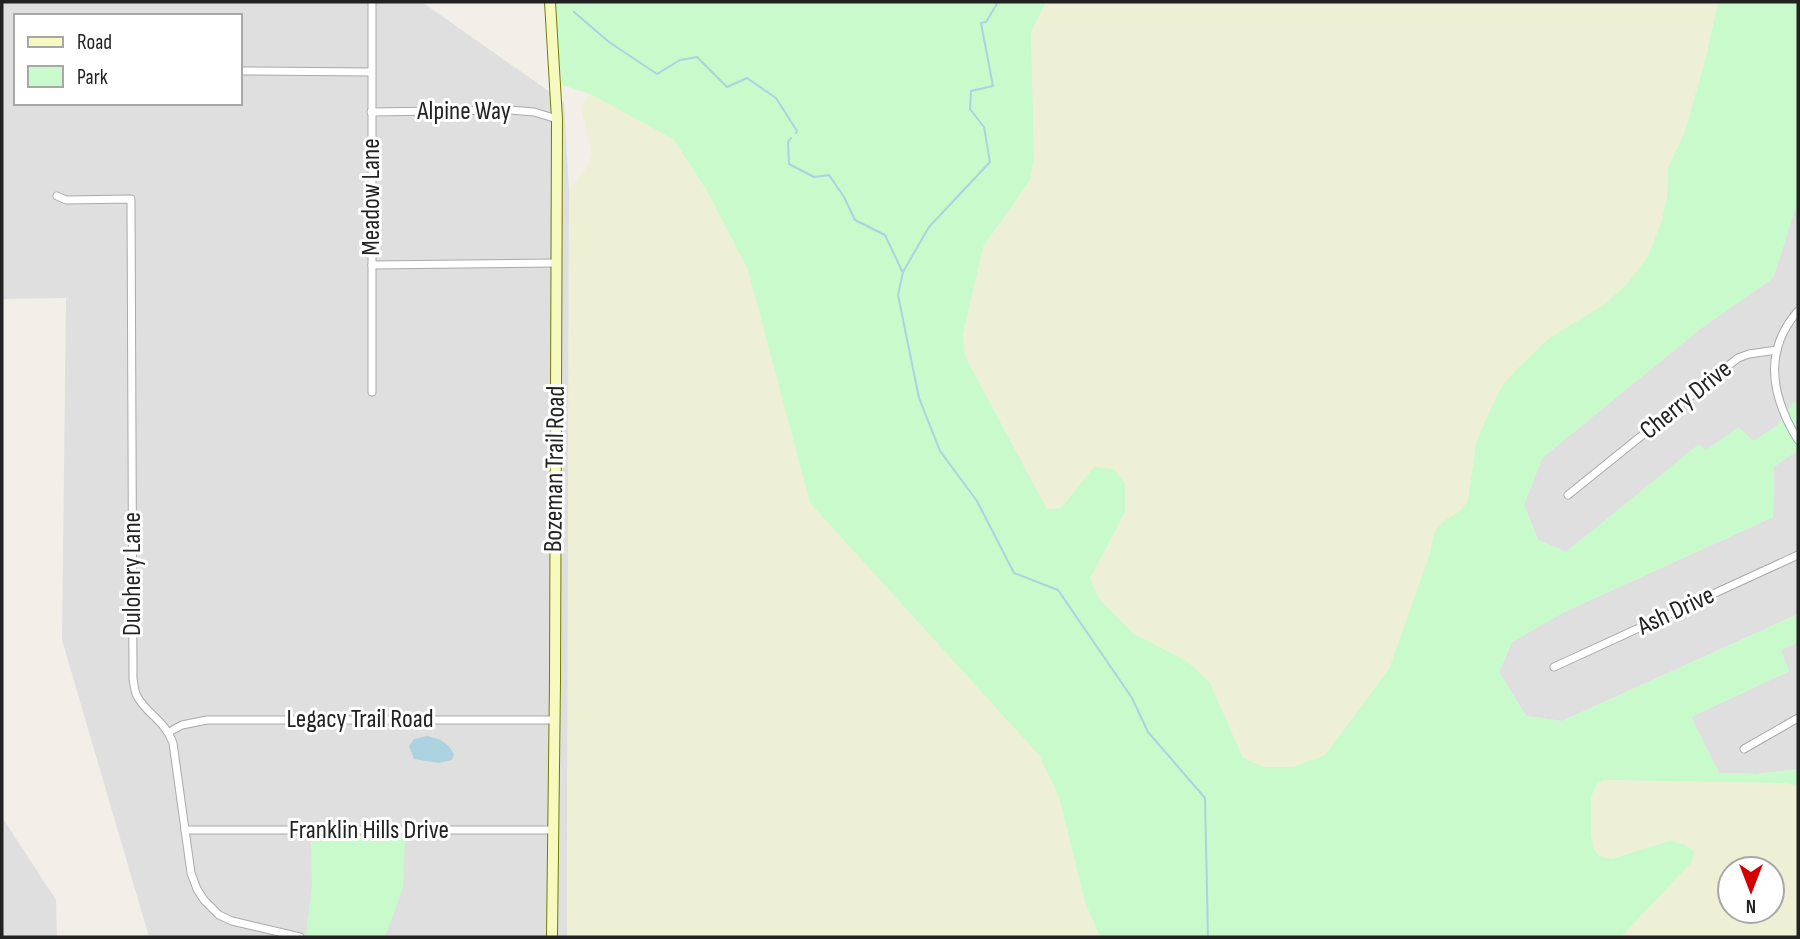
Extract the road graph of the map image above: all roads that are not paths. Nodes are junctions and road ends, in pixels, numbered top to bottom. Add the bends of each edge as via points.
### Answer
1 (372, 2) edge
2 (550, 2) edge
3 (242, 71) edge
4 (371, 72) junction
5 (371, 112) junction
6 (556, 119) junction
7 (57, 196) dead end
8 (555, 263) junction
9 (372, 265) junction
10 (1798, 312) edge
11 (1777, 350) junction
12 (372, 391) dead end
13 (1798, 440) edge
14 (1568, 495) dead end
15 (1798, 555) edge
16 (1555, 667) dead end
17 (1798, 718) edge
18 (554, 720) junction
19 (169, 732) junction
20 (1744, 749) dead end
21 (185, 830) junction
22 (553, 830) junction
23 (300, 937) edge
24 (552, 937) edge

1 - 4 street, Meadow Lane
2 - 6 street, Bozeman Trail Road
3 - 4 street
4 - 5 street, Meadow Lane
5 - 6 street, Alpine Way via 510,110
5 - 9 street, Meadow Lane
6 - 8 street, Bozeman Trail Road
7 - 19 street, Dulohery Lane via 66,200 131,199 133,678 142,704
8 - 9 street
8 - 18 street, Bozeman Trail Road
9 - 12 street, Meadow Lane
10 - 11 street
11 - 13 street via 1777,394
11 - 14 street, Cherry Drive via 1738,358
15 - 16 street, Ash Drive
17 - 20 street
18 - 19 street, Legacy Trail Road via 217,720 194,722
18 - 22 street, Bozeman Trail Road
19 - 21 street
21 - 22 street, Franklin Hills Drive
21 - 23 street via 191,873 208,905 232,921
22 - 24 street, Bozeman Trail Road

